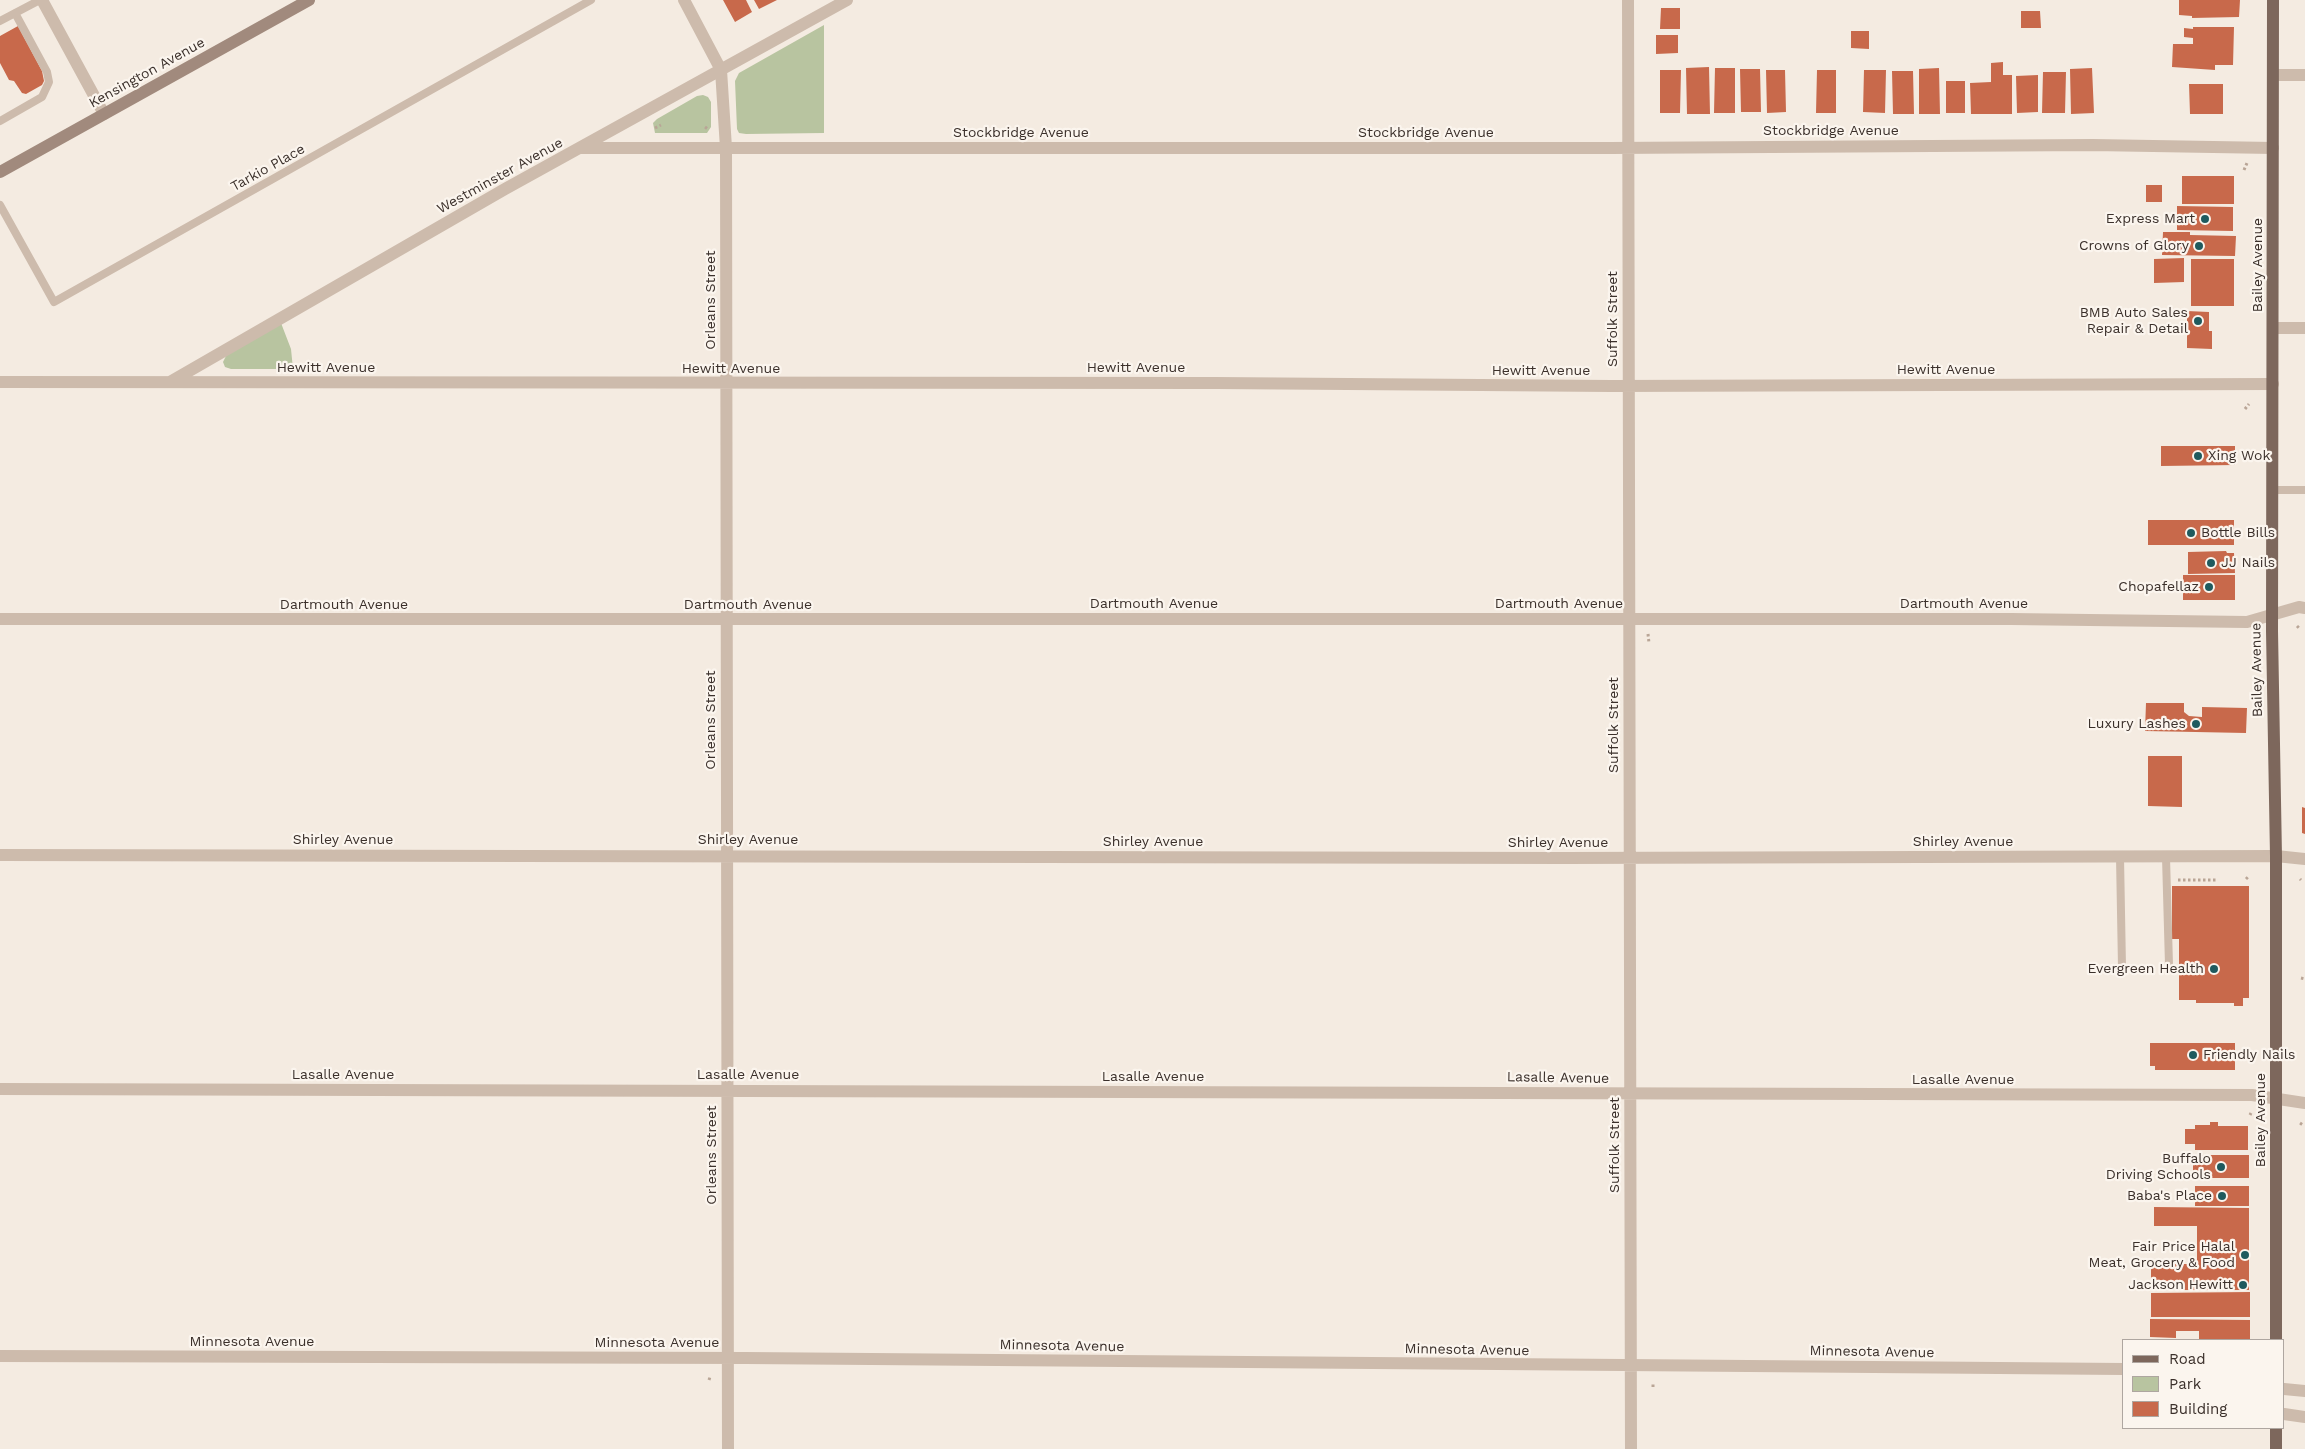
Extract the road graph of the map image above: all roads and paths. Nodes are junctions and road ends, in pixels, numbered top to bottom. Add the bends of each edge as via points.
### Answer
1 (41, 0) edge
2 (309, 0) edge
3 (591, 0) edge
4 (684, 0) edge
5 (847, 0) edge
6 (1628, 0) edge
7 (2272, 0) edge
8 (15, 13) junction
9 (0, 21) edge
10 (721, 70) junction
11 (2272, 75) junction
12 (2305, 75) edge
13 (104, 114) junction
14 (0, 121) edge
15 (661, 125) dead end
16 (705, 127) dead end
17 (655, 128) dead end
18 (709, 130) dead end
19 (1629, 147) junction
20 (579, 148) junction
21 (726, 148) junction
22 (2272, 148) junction
23 (2247, 163) dead end
24 (2244, 170) dead end
25 (0, 172) edge
26 (0, 205) edge
27 (2272, 328) junction
28 (2305, 328) edge
29 (0, 382) edge
30 (170, 382) junction
31 (726, 384) junction
32 (2273, 384) junction
33 (1628, 386) junction
34 (2249, 404) dead end
35 (2245, 409) dead end
36 (2272, 490) junction
37 (2305, 490) edge
38 (2305, 608) edge
39 (2272, 615) junction
40 (0, 619) edge
41 (1629, 619) junction
42 (726, 621) junction
43 (1648, 634) dead end
44 (1649, 643) dead end
45 (0, 855) edge
46 (726, 856) junction
47 (2276, 856) junction
48 (2120, 857) junction
49 (2166, 857) junction
50 (1630, 858) junction
51 (2305, 859) edge
52 (2172, 880) dead end
53 (2217, 880) dead end
54 (2169, 965) dead end
55 (2122, 967) dead end
56 (0, 1089) edge
57 (727, 1090) junction
58 (1630, 1094) junction
59 (2276, 1098) junction
60 (2305, 1103) edge
61 (2276, 1339) edge
62 (0, 1356) edge
63 (728, 1358) junction
64 (1631, 1366) junction
65 (2122, 1369) edge
66 (2285, 1389) edge
67 (2305, 1391) edge
68 (2285, 1414) edge
69 (2305, 1417) edge
70 (2276, 1429) edge
71 (728, 1449) edge
72 (1631, 1449) edge
73 (2276, 1449) edge

1 - 8 lane
1 - 13 street
2 - 13 street, Kensington Avenue
3 - 26 lane, Tarkio Place via 54,302
4 - 10 street, Orleans Street
5 - 10 street, Westminster Avenue
6 - 19 street, Suffolk Street
7 - 11 main road, Bailey Avenue
8 - 9 lane
8 - 14 lane via 47,72 49,82 42,97
10 - 20 street, Westminster Avenue
10 - 21 street, Orleans Street
11 - 12 street
11 - 22 main road, Bailey Avenue
13 - 25 street, Kensington Avenue
15 - 17 path
16 - 18 path
19 - 21 street, Stockbridge Avenue
19 - 22 street, Stockbridge Avenue via 2093,145
19 - 33 street, Suffolk Street
20 - 21 street, Stockbridge Avenue
20 - 30 street, Westminster Avenue
21 - 31 street, Orleans Street
22 - 27 main road, Bailey Avenue
23 - 24 path
27 - 28 street
27 - 32 main road, Bailey Avenue
29 - 30 street, Hewitt Avenue
30 - 31 street, Hewitt Avenue
31 - 33 street, Hewitt Avenue
31 - 42 street, Orleans Street
32 - 33 street, Hewitt Avenue
32 - 36 main road, Bailey Avenue
33 - 41 street, Suffolk Street
34 - 35 path
36 - 37 lane
36 - 39 main road, Bailey Avenue
38 - 39 street, Dartmouth Avenue
39 - 41 street, Dartmouth Avenue via 2247,622
39 - 47 main road, Bailey Avenue
40 - 42 street, Dartmouth Avenue
41 - 42 street, Dartmouth Avenue
41 - 50 street, Suffolk Street
42 - 46 street, Orleans Street
43 - 44 path
45 - 46 street, Shirley Avenue
46 - 50 street, Shirley Avenue
46 - 57 street, Orleans Street
47 - 49 street, Shirley Avenue
47 - 51 street, Shirley Avenue
47 - 59 main road, Bailey Avenue
48 - 49 street, Shirley Avenue
48 - 50 street, Shirley Avenue
48 - 55 lane
49 - 54 lane
50 - 58 street, Suffolk Street
52 - 53 path
56 - 57 street, Lasalle Avenue
57 - 58 street, Lasalle Avenue
57 - 63 street, Orleans Street
58 - 59 street, Lasalle Avenue via 2252,1095
58 - 64 street, Suffolk Street
59 - 60 street, Lasalle Avenue
59 - 61 main road, Bailey Avenue
62 - 63 street, Minnesota Avenue
63 - 64 street, Minnesota Avenue
63 - 71 street, Orleans Street
64 - 65 street, Minnesota Avenue
64 - 72 street, Suffolk Street
66 - 67 street
68 - 69 street
70 - 73 main road

